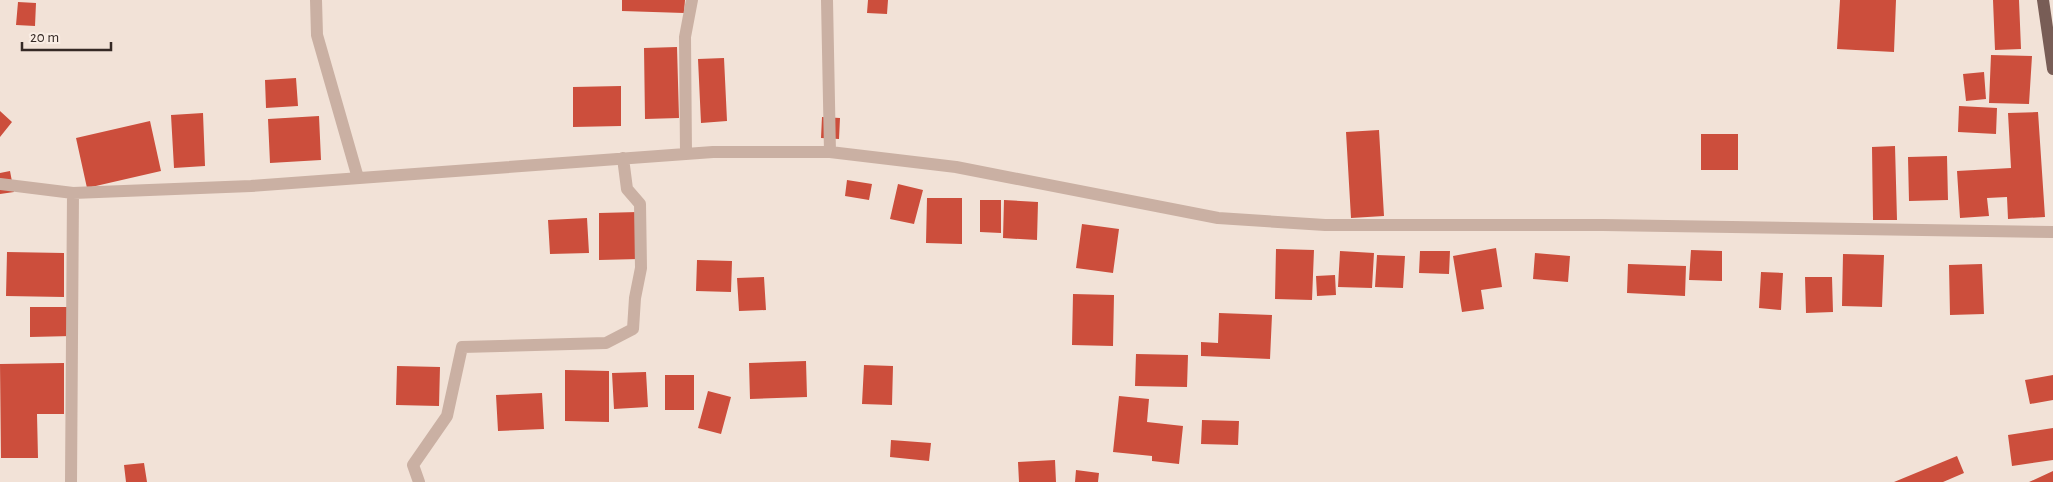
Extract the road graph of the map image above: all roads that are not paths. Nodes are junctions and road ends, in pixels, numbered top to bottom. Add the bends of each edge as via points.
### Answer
1 (316, 0) edge
2 (692, 0) edge
3 (827, 0) edge
4 (2043, 0) edge
5 (2053, 69) edge
6 (830, 152) junction
7 (686, 154) junction
8 (623, 158) junction
9 (358, 178) junction
10 (0, 184) edge
11 (73, 193) junction
12 (2053, 232) edge
13 (71, 482) edge
14 (419, 482) edge

1 - 9 street via 317,35
2 - 7 street via 685,37
3 - 6 street
4 - 5 main road
6 - 7 street
6 - 12 street via 956,167 1218,218 1325,225 1603,225
7 - 8 street
8 - 9 street
8 - 14 street via 627,189 640,204 641,268 633,329 606,343 462,347 448,416 413,464
9 - 11 street
10 - 11 street
11 - 13 street

